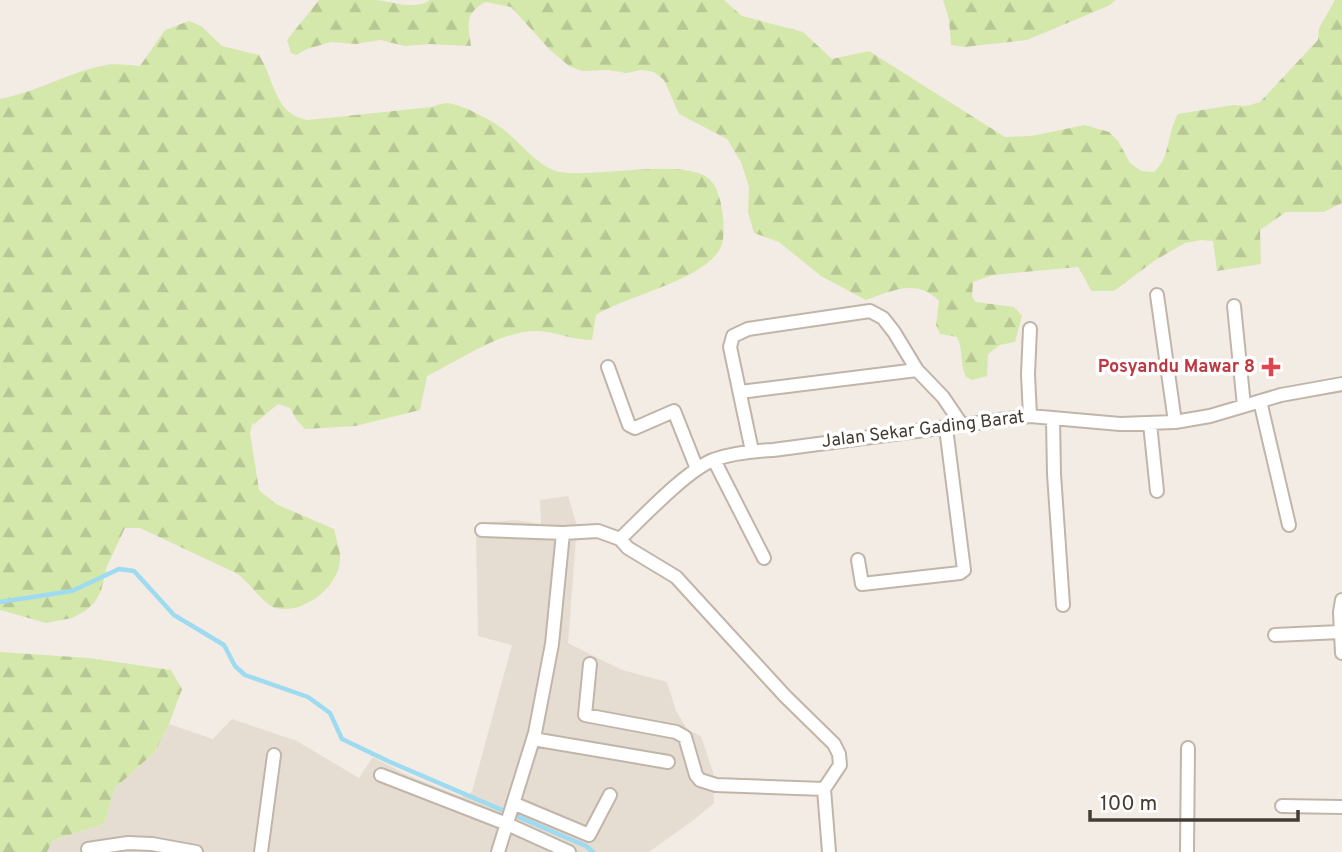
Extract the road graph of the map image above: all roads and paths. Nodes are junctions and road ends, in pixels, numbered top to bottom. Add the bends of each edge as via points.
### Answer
1 (1157, 295) dead end
2 (1234, 306) dead end
3 (1030, 329) dead end
4 (608, 367) dead end
5 (917, 369) junction
6 (1342, 384) edge
7 (740, 392) junction
8 (1260, 401) junction
9 (1244, 406) junction
10 (1030, 416) junction
11 (1053, 419) junction
12 (1175, 422) junction
13 (1150, 424) junction
14 (962, 425) junction
15 (946, 428) junction
16 (752, 451) junction
17 (714, 460) junction
18 (696, 469) junction
19 (1157, 491) dead end
20 (1289, 525) dead end
21 (482, 530) dead end
22 (564, 533) junction
23 (620, 539) junction
24 (764, 558) dead end
25 (858, 560) dead end
26 (1342, 600) edge
27 (1063, 605) dead end
28 (1340, 632) junction
29 (1275, 635) dead end
30 (1342, 653) edge
31 (590, 664) dead end
32 (533, 739) junction
33 (1188, 748) dead end
34 (274, 755) dead end
35 (668, 762) dead end
36 (381, 775) dead end
37 (824, 789) junction
38 (610, 795) dead end
39 (514, 806) junction
40 (1282, 806) dead end
41 (1342, 807) edge
42 (508, 824) junction
43 (133, 847) edge
44 (88, 849) dead end
45 (196, 852) edge
46 (261, 852) edge
47 (498, 852) edge
48 (569, 852) edge
49 (830, 852) edge
50 (1187, 852) edge

1 - 12 street
2 - 9 street
3 - 10 street
4 - 18 street via 629,425 635,428 674,411
5 - 7 street
5 - 7 street via 883,318 870,310 748,329 733,336 730,347
5 - 14 street
6 - 8 street, Jalan Sekar Gading Barat
7 - 16 street
8 - 9 street, Jalan Sekar Gading Barat
8 - 20 street
9 - 12 street, Jalan Sekar Gading Barat
10 - 11 street, Jalan Sekar Gading Barat
10 - 14 street, Jalan Sekar Gading Barat
11 - 13 street, Jalan Sekar Gading Barat
11 - 27 street
12 - 13 street, Jalan Sekar Gading Barat
13 - 19 street
14 - 15 street, Jalan Sekar Gading Barat
15 - 16 street, Jalan Sekar Gading Barat
15 - 25 street via 964,570 862,584
16 - 17 street, Jalan Sekar Gading Barat
17 - 18 street, Jalan Sekar Gading Barat
17 - 24 street
18 - 23 street, Jalan Sekar Gading Barat
21 - 22 street
22 - 23 street via 598,531
22 - 32 street via 552,644
23 - 37 street via 676,577 834,744 840,765
26 - 28 street
28 - 29 street
28 - 30 street
31 - 37 street via 585,715 685,737 700,780 716,785
32 - 35 street
32 - 39 street
33 - 50 street
34 - 46 street
36 - 42 street
37 - 49 street
38 - 39 street via 589,835
39 - 42 street
40 - 41 street
42 - 47 street
42 - 48 street
43 - 44 street
43 - 45 street via 152,844

